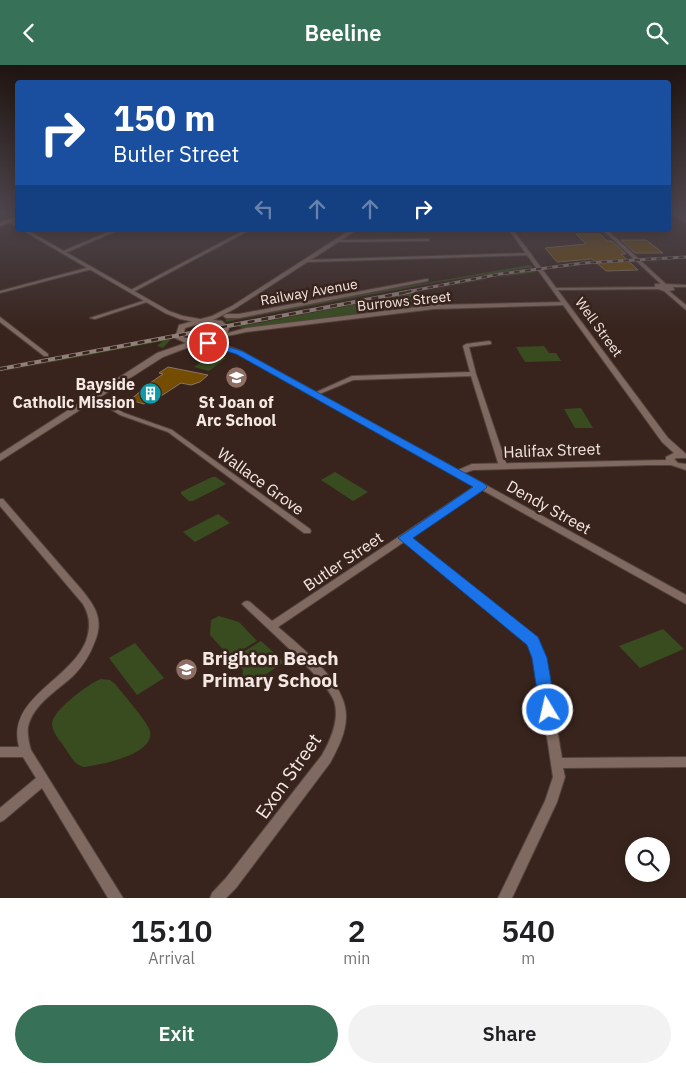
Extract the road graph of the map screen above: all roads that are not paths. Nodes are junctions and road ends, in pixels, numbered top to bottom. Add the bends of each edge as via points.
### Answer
1 (63, 252) edge
2 (206, 252) edge
3 (320, 252) edge
4 (628, 252) edge
5 (529, 254) joint
6 (306, 261) junction
7 (90, 268) junction
8 (426, 280) dead end
9 (664, 287) junction
10 (686, 287) edge
11 (555, 289) junction
12 (0, 291) edge
13 (131, 291) junction
14 (148, 301) junction
15 (565, 304) junction
16 (686, 308) edge
17 (167, 312) junction
18 (222, 315) junction
19 (93, 318) dead end
20 (0, 319) edge
21 (200, 321) junction
22 (223, 330) junction
23 (179, 333) junction
24 (200, 342) junction
25 (489, 343) dead end
26 (239, 353) junction
27 (46, 355) dead end
28 (160, 355) junction
29 (473, 374) junction
30 (315, 394) junction
31 (94, 397) junction
32 (665, 440) junction
33 (684, 456) edge
34 (0, 458) edge
35 (650, 462) joint
36 (678, 464) edge
37 (503, 466) junction
38 (457, 473) junction
39 (481, 487) junction
40 (0, 501) edge
41 (307, 531) dead end
42 (405, 538) junction
43 (686, 600) edge
44 (247, 604) dead end
45 (271, 627) junction
46 (26, 752) junction
47 (0, 753) edge
48 (686, 762) edge
49 (557, 763) junction
50 (42, 780) junction
51 (0, 816) edge
52 (116, 898) edge
53 (217, 898) edge
54 (505, 898) edge

1 - 7 street
2 - 13 street
3 - 6 main road
4 - 9 street
5 - 6 street
5 - 11 street, Well Street
6 - 18 main road
7 - 12 street
7 - 13 street
8 - 18 street, Railway Avenue via 239,316
9 - 10 street
9 - 11 street
9 - 16 street
11 - 15 street, Well Street
13 - 14 street
14 - 17 street
14 - 19 street
15 - 22 street, Burrows Street via 434,307
15 - 32 street, Well Street
17 - 21 street
17 - 23 street via 178,323
18 - 21 main road
18 - 22 main road
20 - 27 street
21 - 22 main road via 214,321
21 - 23 main road via 186,325
22 - 24 main road
22 - 26 street, Dendy Street
23 - 24 main road via 183,340
23 - 28 main road
24 - 26 street, Dendy Street
24 - 28 main road
25 - 29 street via 466,347
26 - 30 street, Dendy Street
28 - 31 main road
29 - 30 street via 352,378
29 - 37 street
30 - 38 street, Dendy Street
31 - 34 main road
31 - 41 street, Wallace Grove via 122,414 170,431
32 - 33 street, Well Street
32 - 36 street, Well Street
33 - 36 street, Halifax Street
35 - 36 street, Halifax Street
35 - 37 street, Halifax Street
37 - 38 street, Halifax Street via 472,467
38 - 39 street, Dendy Street
39 - 42 street, Butler Street
39 - 43 street, Dendy Street
40 - 46 street via 79,594 95,621 92,641 76,667 37,701 28,714 22,737
42 - 45 street, Butler Street
42 - 49 street via 533,641 540,658
44 - 45 street, Exon Street
45 - 53 street, Exon Street via 335,691 340,711 338,735 326,759
46 - 47 street
46 - 50 street
48 - 49 street
49 - 54 street via 559,777 552,802
50 - 51 street
50 - 52 street

